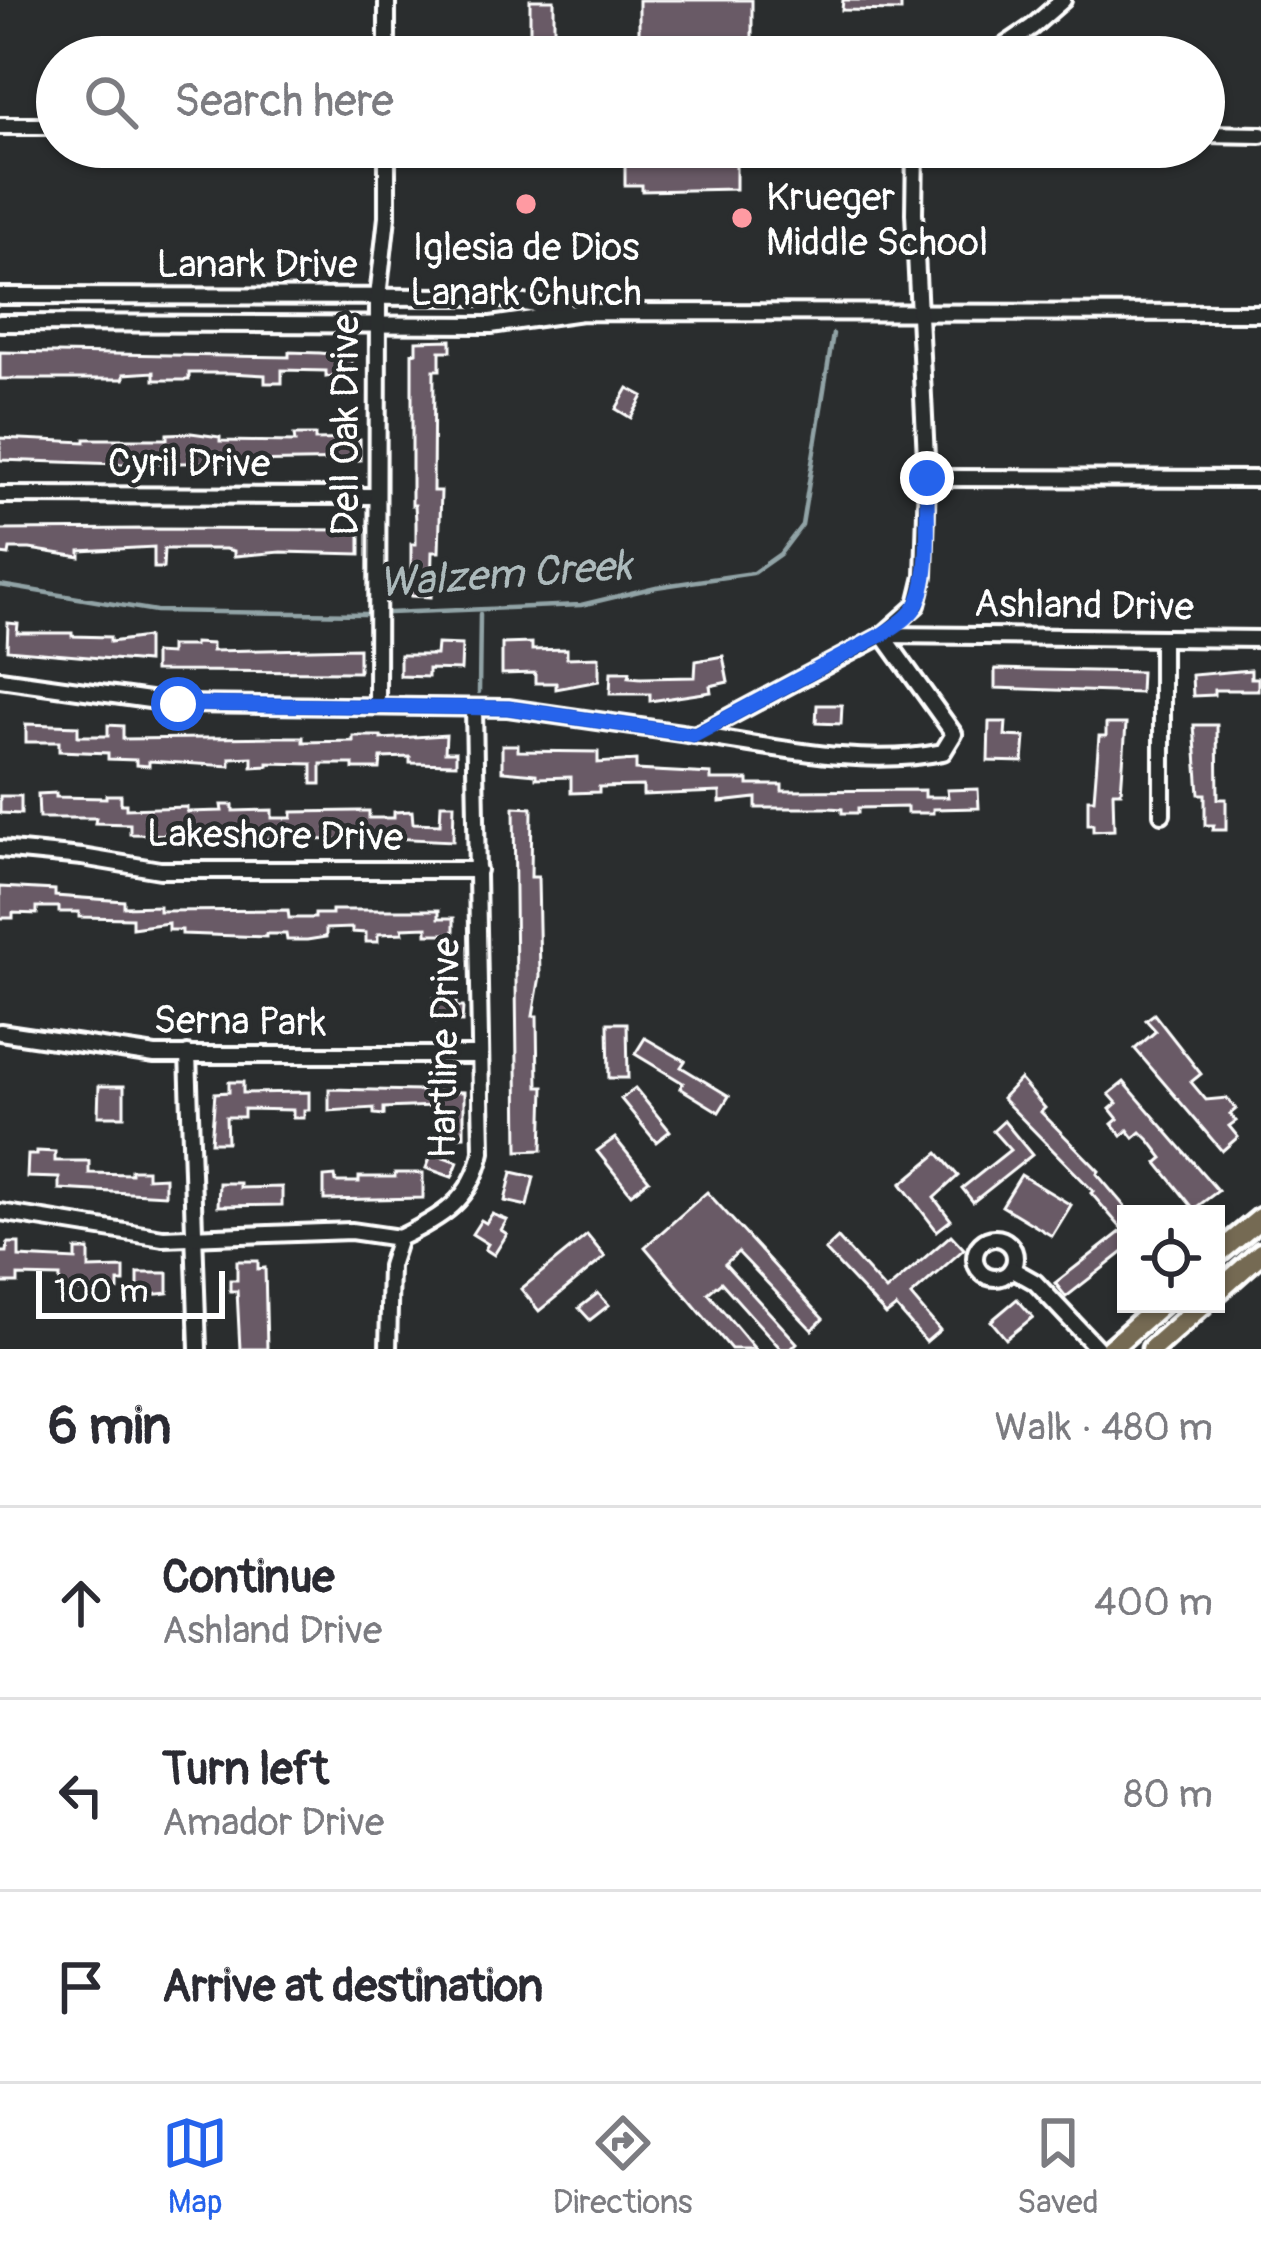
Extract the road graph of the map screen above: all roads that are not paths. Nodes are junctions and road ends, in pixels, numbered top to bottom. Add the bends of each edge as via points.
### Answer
1 (387, 0) edge
2 (1063, 0) edge
3 (387, 36) edge
4 (1019, 36) edge
5 (0, 126) edge
6 (36, 126) edge
7 (1225, 134) edge
8 (1261, 135) edge
9 (387, 168) edge
10 (915, 168) edge
11 (2, 296) edge
12 (377, 297) junction
13 (582, 312) junction
14 (921, 313) junction
15 (1261, 314) edge
16 (2, 323) edge
17 (377, 325) junction
18 (927, 478) junction
19 (1261, 479) edge
20 (0, 495) edge
21 (377, 496) junction
22 (883, 634) junction
23 (1162, 639) junction
24 (1261, 639) edge
25 (0, 680) edge
26 (376, 704) junction
27 (474, 708) junction
28 (695, 735) junction
29 (1162, 814) dead end
30 (0, 849) edge
31 (478, 870) junction
32 (0, 1032) edge
33 (188, 1054) junction
34 (481, 1055) junction
35 (0, 1212) edge
36 (1261, 1218) edge
37 (194, 1237) junction
38 (399, 1238) junction
39 (1225, 1248) edge
40 (1261, 1253) edge
41 (1012, 1268) dead end
42 (1225, 1285) edge
43 (1151, 1313) edge
44 (1193, 1313) edge
45 (388, 1348) edge
46 (199, 1349) edge
47 (1099, 1349) edge
48 (1109, 1349) edge
49 (1152, 1349) edge

1 - 3 street
2 - 4 street
5 - 6 street
7 - 8 street
9 - 12 street, Dell Oak Drive
10 - 14 street
11 - 12 street, Lanark Drive
11 - 16 street, Lanark Drive
12 - 13 street, Lanark Drive via 489,297
12 - 17 street, Dell Oak Drive
13 - 14 street, Lanark Drive
13 - 17 street, Lanark Drive via 491,325
14 - 15 street, Lanark Drive
14 - 18 street
16 - 17 street, Lanark Drive
17 - 21 street, Dell Oak Drive
18 - 19 street
18 - 22 street via 917,605
20 - 21 street, Cyril Drive
21 - 26 street, Dell Oak Drive
22 - 23 street, Ashland Drive
22 - 28 street, Ashland Drive
22 - 28 street via 955,734 943,752 871,756
23 - 24 street, Ashland Drive
23 - 29 street
25 - 26 street via 178,704
26 - 27 street
27 - 28 street
27 - 31 street, Hartline Drive
30 - 31 street, Lakeshore Drive via 160,870
31 - 34 street, Hartline Drive
32 - 33 street, Serna Park
33 - 34 street, Serna Park
33 - 37 street
34 - 38 street, Hartline Drive via 482,1152 471,1186 438,1220
35 - 37 street
36 - 39 main road
37 - 38 street via 351,1231
37 - 46 street
38 - 45 street via 389,1266
40 - 42 main road
41 - 47 street
43 - 48 main road
44 - 49 main road

